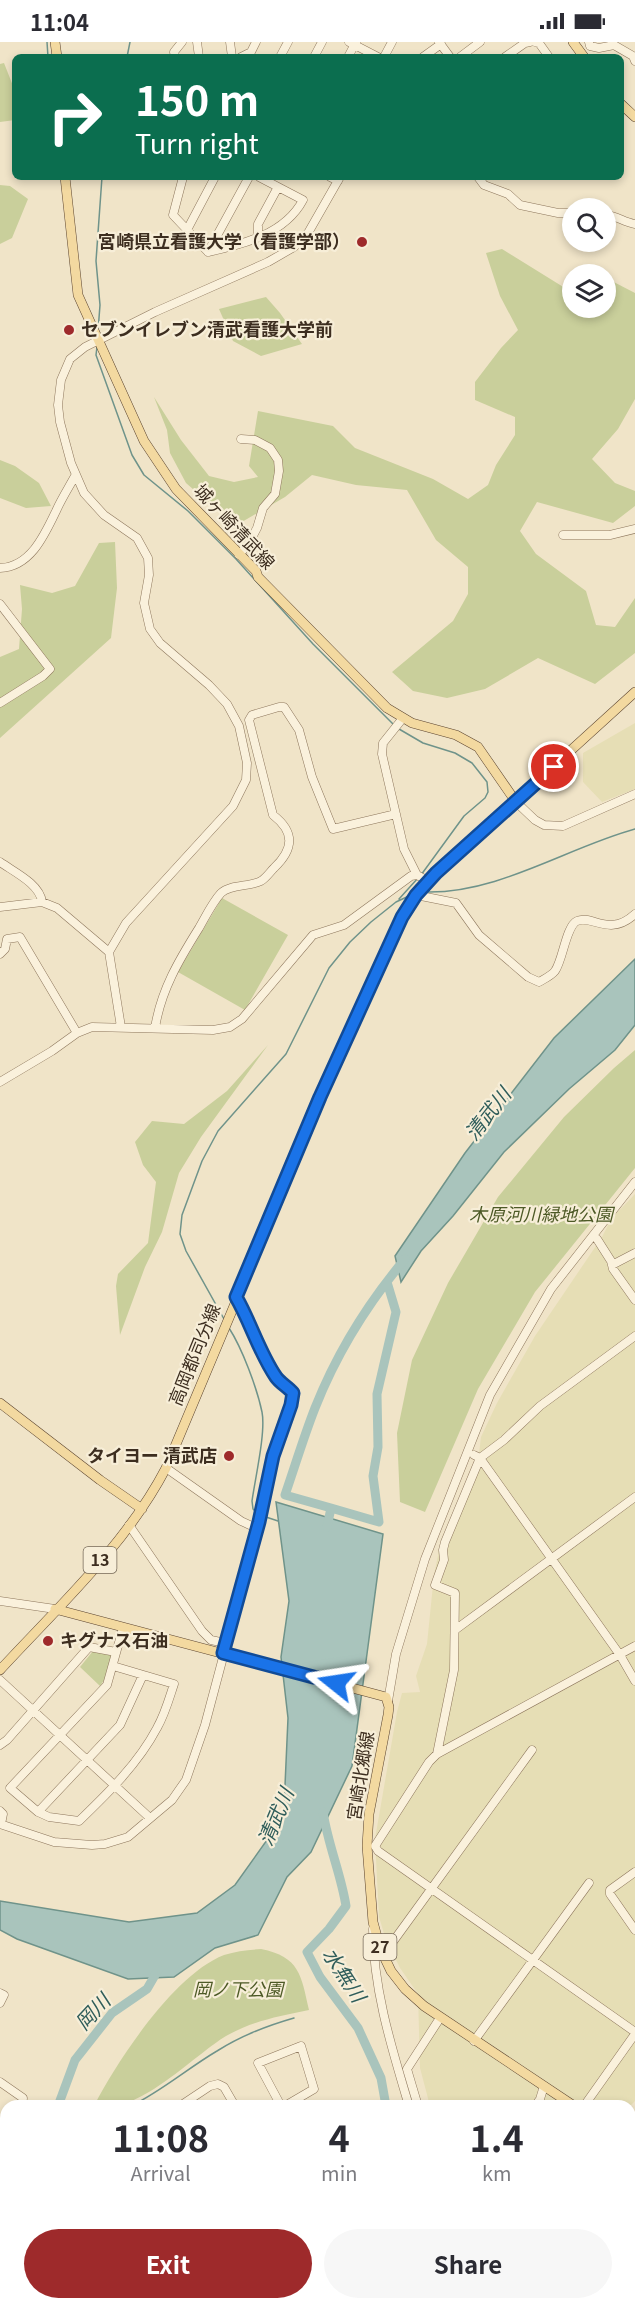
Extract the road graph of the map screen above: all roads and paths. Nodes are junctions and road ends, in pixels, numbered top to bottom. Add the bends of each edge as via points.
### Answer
1 (256, 42) edge
2 (480, 42) edge
3 (530, 42) edge
4 (535, 42) edge
5 (589, 42) edge
6 (353, 43) edge
7 (440, 43) edge
8 (247, 54) edge
9 (373, 54) edge
10 (427, 54) edge
11 (464, 54) edge
12 (509, 54) edge
13 (547, 54) edge
14 (635, 61) edge
15 (624, 107) edge
16 (635, 117) edge
17 (64, 180) edge
18 (182, 180) edge
19 (213, 180) edge
20 (247, 180) edge
21 (265, 180) edge
22 (338, 180) edge
23 (481, 180) edge
24 (278, 187) junction
25 (562, 213) edge
26 (616, 216) edge
27 (635, 224) edge
28 (187, 230) junction
29 (258, 237) junction
30 (208, 252) junction
31 (96, 338) junction
32 (241, 439) dead end
33 (75, 476) junction
34 (635, 530) edge
35 (563, 535) dead end
36 (239, 555) junction
37 (0, 567) edge
38 (0, 604) edge
39 (635, 692) edge
40 (0, 704) edge
41 (403, 718) junction
42 (635, 794) edge
43 (516, 802) junction
44 (396, 814) junction
45 (0, 862) edge
46 (417, 875) junction
47 (428, 881) junction
48 (416, 895) junction
49 (42, 902) junction
50 (0, 907) edge
51 (635, 914) edge
52 (109, 952) junction
53 (0, 954) edge
54 (121, 1027) junction
55 (155, 1028) junction
56 (76, 1033) junction
57 (0, 1082) edge
58 (635, 1182) edge
59 (606, 1218) junction
60 (597, 1239) junction
61 (580, 1250) junction
62 (635, 1253) edge
63 (612, 1265) junction
64 (236, 1297) junction
65 (635, 1300) edge
66 (635, 1336) edge
67 (0, 1404) edge
68 (474, 1435) junction
69 (477, 1456) junction
70 (462, 1466) junction
71 (166, 1468) junction
72 (635, 1497) edge
73 (141, 1509) junction
74 (129, 1525) junction
75 (256, 1528) junction
76 (551, 1559) junction
77 (0, 1601) edge
78 (56, 1609) junction
79 (123, 1628) junction
80 (455, 1630) junction
81 (635, 1646) edge
82 (224, 1650) junction
83 (116, 1652) junction
84 (620, 1655) junction
85 (113, 1666) junction
86 (0, 1670) edge
87 (143, 1675) junction
88 (0, 1680) edge
89 (635, 1681) edge
90 (386, 1699) junction
91 (32, 1709) junction
92 (61, 1736) junction
93 (0, 1745) edge
94 (532, 1750) dead end
95 (437, 1754) junction
96 (87, 1760) junction
97 (115, 1786) junction
98 (0, 1811) edge
99 (38, 1812) junction
100 (150, 1818) junction
101 (0, 1824) edge
102 (371, 1846) junction
103 (635, 1872) edge
104 (589, 1883) dead end
105 (430, 1888) junction
106 (373, 1922) junction
107 (635, 1930) edge
108 (380, 1948) junction
109 (533, 1960) junction
110 (0, 1993) edge
111 (0, 2002) edge
112 (440, 2018) junction
113 (635, 2033) edge
114 (474, 2041) junction
115 (0, 2082) edge
116 (544, 2086) junction
117 (22, 2100) edge
118 (194, 2100) edge
119 (232, 2100) edge
120 (280, 2100) edge
121 (294, 2100) edge
122 (407, 2100) edge
123 (416, 2100) edge
124 (539, 2100) edge
125 (565, 2100) edge
126 (588, 2100) edge

1 - 8 street
2 - 11 street
3 - 12 street
4 - 13 street
5 - 14 street via 599,48 614,45
6 - 9 street
7 - 10 street
15 - 16 main road
17 - 31 main road, 城ヶ崎清武線 via 78,295
18 - 28 street via 173,215
19 - 28 street
20 - 30 street
21 - 24 street
22 - 31 street via 308,233 294,247
23 - 25 street via 520,205
24 - 29 street via 258,224
24 - 29 street via 303,201 279,229
26 - 27 street
28 - 30 street
29 - 30 street
31 - 33 street via 70,359 59,391 60,422
31 - 36 main road, 城ヶ崎清武線 via 158,465
32 - 36 street via 255,440 270,448 276,455 279,471 275,494 263,508 257,528
33 - 37 street via 38,545 12,567
33 - 52 street via 90,502 138,538 148,558 144,603 150,629 160,643 227,704 239,726 247,763 246,780 233,806 126,923
34 - 35 street via 610,535
36 - 41 main road, 城ヶ崎清武線 via 379,701
38 - 40 street via 50,669
39 - 43 main road, 高岡都司分線 / 13
41 - 43 main road, 城ヶ崎清武線 via 472,742 484,753
41 - 44 street via 383,743 382,754
42 - 43 street via 562,826 543,825
43 - 47 main road, 高岡都司分線 / 13
44 - 46 street via 404,849
44 - 55 street via 333,830 299,730 284,707 252,715 249,720 267,796 273,815 284,824 289,849 261,880 225,890 216,900 175,967 159,1004
45 - 49 street via 34,887
46 - 47 street
46 - 55 street via 344,925 313,935 237,1023 222,1030
47 - 48 main road, 高岡都司分線 / 13
48 - 51 street via 456,903 479,935 539,982 554,972 576,921 614,925
48 - 64 main road, 高岡都司分線 / 13 via 352,1025
49 - 50 street
49 - 52 street via 57,908
52 - 54 street
53 - 56 street via 7,939 20,937
54 - 55 street
54 - 56 street via 92,1027
56 - 57 street
58 - 59 street
59 - 60 street
59 - 61 street
60 - 61 street
60 - 63 street
61 - 68 street via 510,1357
62 - 63 street
63 - 65 street
64 - 71 main road, 高岡都司分線 / 13
64 - 75 street via 277,1379 293,1393
66 - 69 street via 540,1406 504,1440
67 - 73 main road
68 - 69 street
68 - 70 street
69 - 70 street
69 - 76 street
69 - 80 street via 445,1542 444,1560 435,1585 455,1593
70 - 90 street via 419,1577
71 - 73 main road, 高岡都司分線 / 13
71 - 75 street
72 - 76 street
73 - 74 main road, 高岡都司分線 / 13
74 - 78 main road, 高岡都司分線 / 13
74 - 82 street via 202,1631
75 - 82 street
76 - 80 street
76 - 84 street
77 - 78 street
78 - 79 main road
78 - 86 main road, 高岡都司分線 / 13
79 - 82 main road
79 - 83 street
80 - 95 street via 452,1683
81 - 84 street
82 - 90 main road
82 - 100 street via 186,1780 172,1800
83 - 85 street
83 - 91 street via 89,1647
84 - 89 street
84 - 95 street
85 - 87 street
85 - 92 street via 107,1685
87 - 96 street via 120,1725
87 - 97 street via 174,1684 159,1726
88 - 91 street
90 - 102 main road, 宮崎北郷線 / 27 via 388,1715 369,1814
91 - 92 street
91 - 93 street
92 - 96 street
92 - 99 street via 10,1788
94 - 105 street
95 - 102 street
96 - 97 street
96 - 99 street
97 - 99 street via 80,1821
97 - 100 street
98 - 101 street
100 - 101 street via 128,1837 92,1845 54,1842
102 - 105 street
102 - 106 main road, 宮崎北郷線 / 27
103 - 107 street via 610,1890 610,1894
104 - 109 street
105 - 108 street via 392,1943
105 - 109 street
106 - 108 main road, 宮崎北郷線 / 27
106 - 122 street via 373,1956 381,2002
108 - 112 main road, 宮崎北郷線 / 27 via 405,1989
109 - 113 street
109 - 114 street
110 - 111 street via 4,1995
112 - 114 main road, 宮崎北郷線 / 27
112 - 123 street via 407,2069
113 - 126 street
114 - 116 main road, 宮崎北郷線 / 27
115 - 117 street
116 - 124 street
116 - 125 main road, 宮崎北郷線 / 27
118 - 119 street via 218,2084
120 - 121 street via 258,2063 301,2046 314,2089

